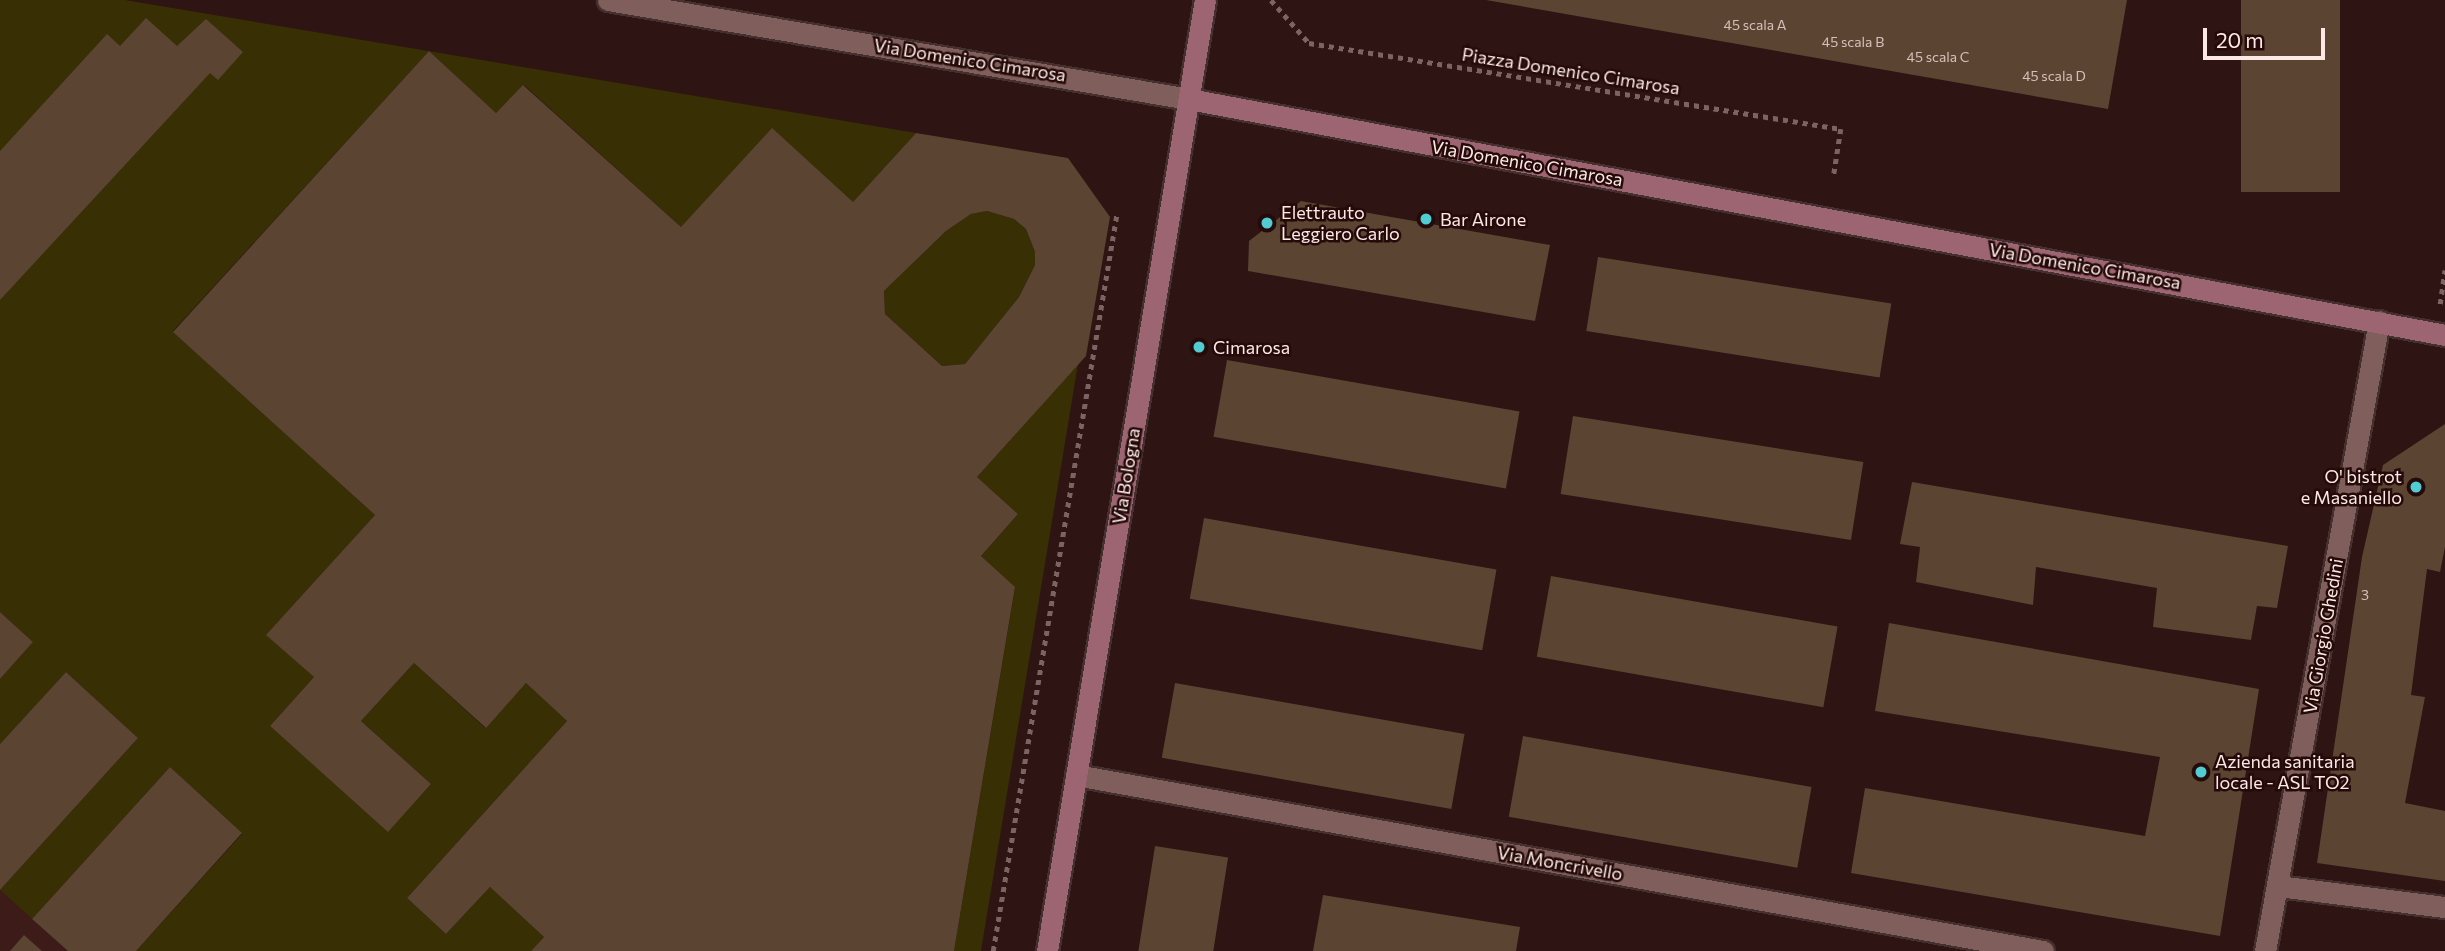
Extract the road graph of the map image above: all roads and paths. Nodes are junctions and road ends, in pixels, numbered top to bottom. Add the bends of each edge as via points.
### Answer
1 (608, 0) edge
2 (1205, 0) edge
3 (1271, 0) edge
4 (1189, 99) junction
5 (1834, 174) dead end
6 (1116, 212) dead end
7 (2379, 321) junction
8 (2445, 335) edge
9 (1076, 775) junction
10 (2277, 886) junction
11 (2445, 907) edge
12 (993, 951) edge
13 (1046, 951) edge
14 (2043, 951) edge
15 (2265, 951) edge

1 - 4 street, Via Domenico Cimarosa
2 - 4 street, Via Bologna
3 - 5 path, Piazza Domenico Cimarosa via 1309,43 1840,129
4 - 7 street, Via Domenico Cimarosa
4 - 9 street, Via Bologna
6 - 12 path
7 - 8 street, Via Domenico Cimarosa
7 - 10 street, Via Giorgio Ghedini
9 - 13 street, Via Bologna
9 - 14 street, Via Moncrivello
10 - 11 street
10 - 15 street, Via Giorgio Ghedini

